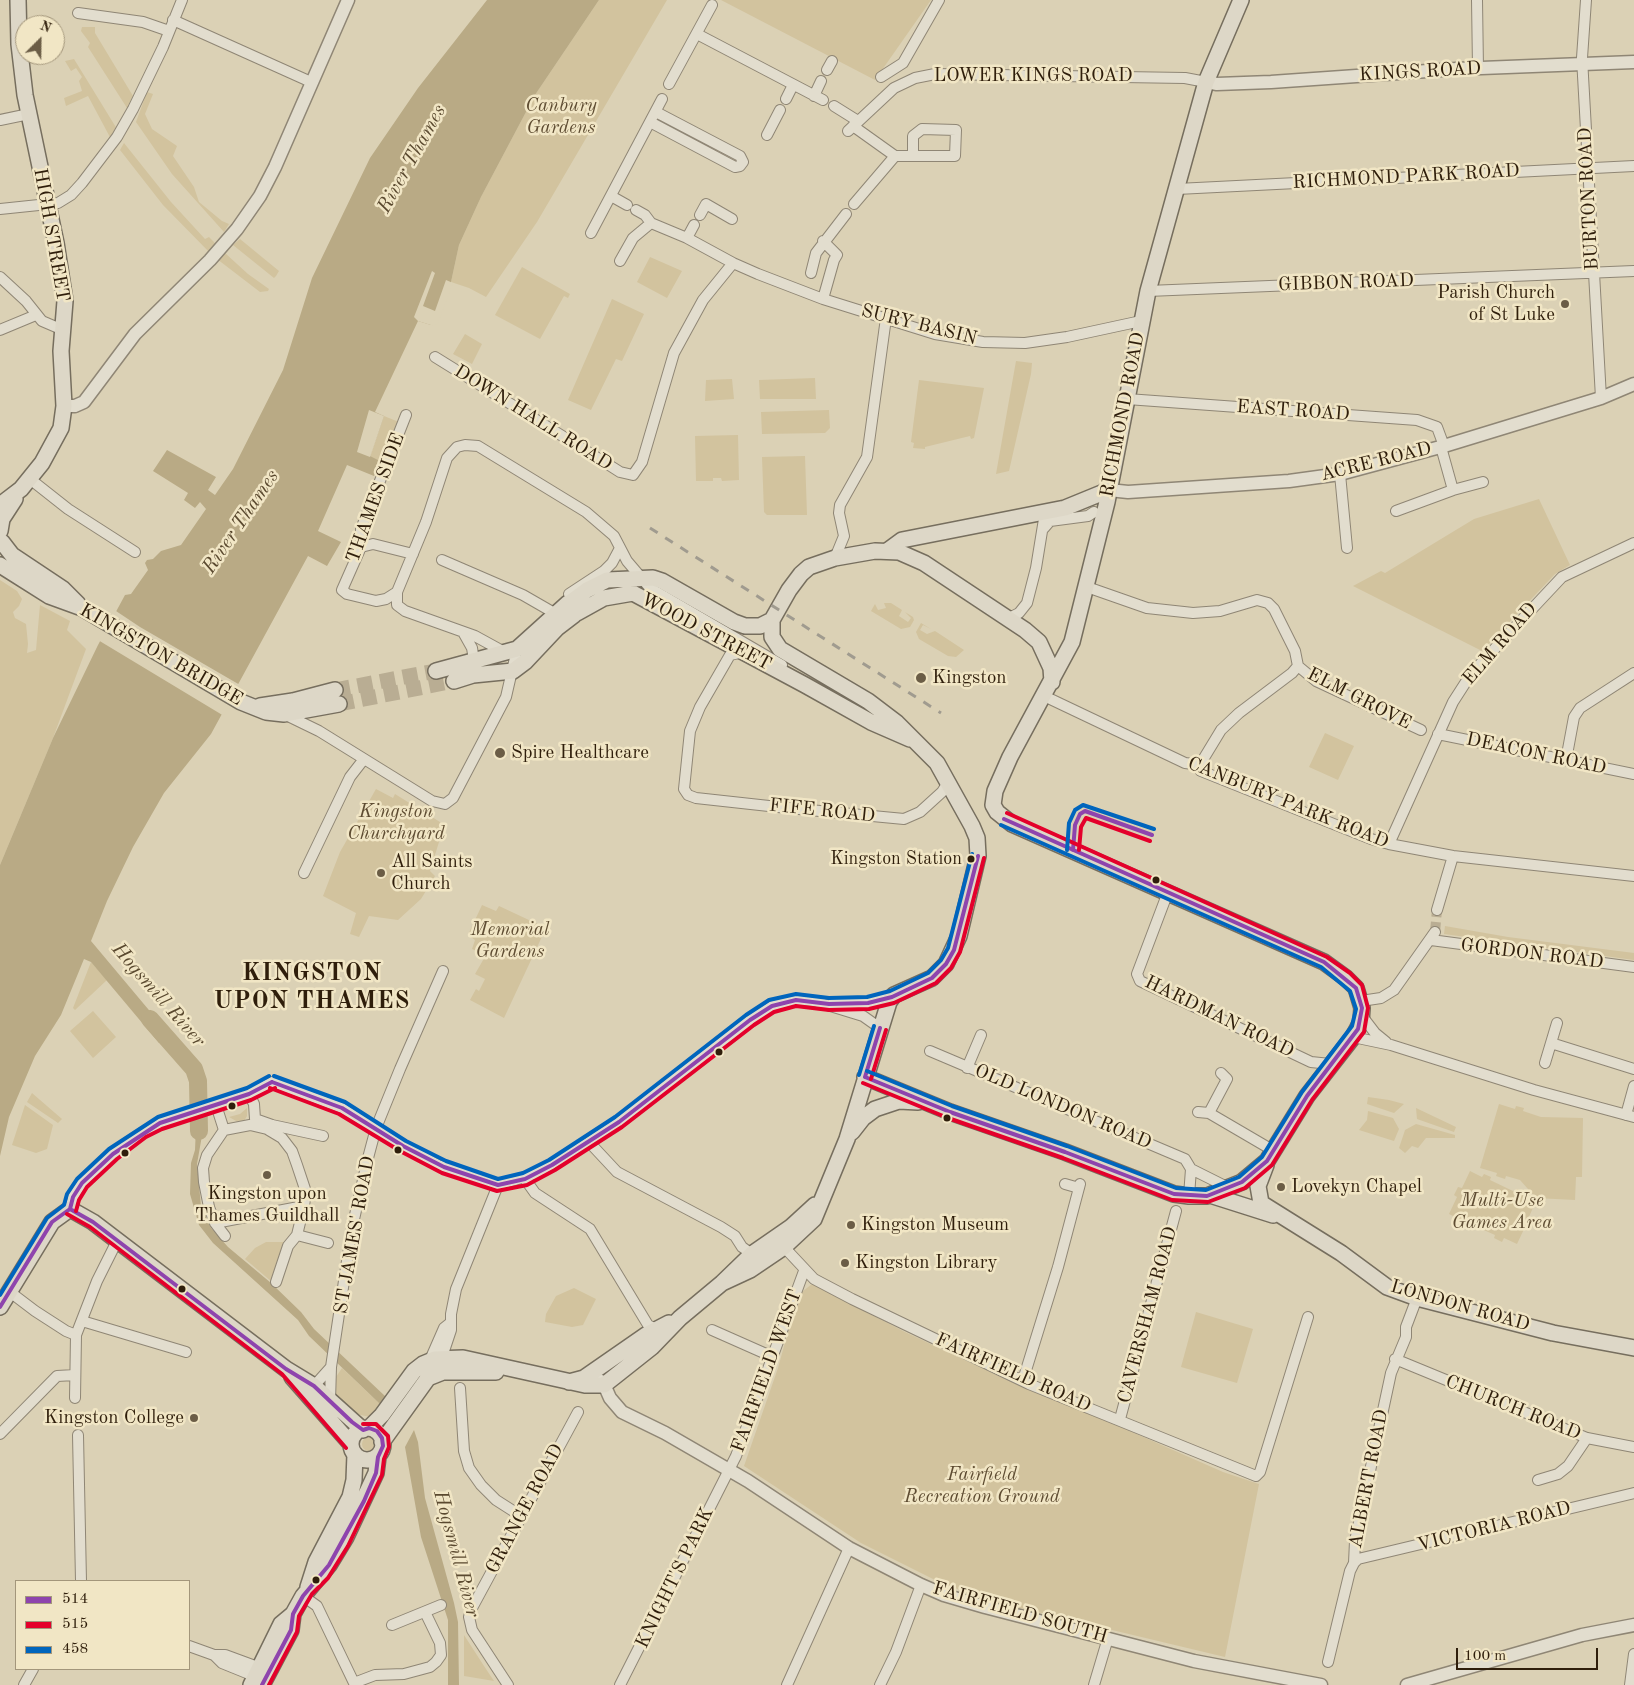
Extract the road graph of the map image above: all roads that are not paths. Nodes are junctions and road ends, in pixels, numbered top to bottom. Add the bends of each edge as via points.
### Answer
1 (18, 0) edge
2 (182, 0) edge
3 (348, 0) edge
4 (939, 0) edge
5 (1241, 0) edge
6 (1477, 0) edge
7 (1586, 0) edge
8 (712, 5) dead end
9 (78, 13) dead end
10 (173, 20) junction
11 (169, 31) junction
12 (697, 34) junction
13 (1634, 62) edge
14 (1583, 64) junction
15 (1478, 68) junction
16 (881, 77) dead end
17 (821, 81) dead end
18 (311, 82) junction
19 (1206, 82) junction
20 (669, 84) dead end
21 (794, 85) junction
22 (786, 99) dead end
23 (662, 100) dead end
24 (834, 106) dead end
25 (780, 110) dead end
26 (656, 112) junction
27 (28, 114) junction
28 (0, 120) edge
29 (650, 122) junction
30 (853, 126) junction
31 (767, 135) dead end
32 (895, 156) junction
33 (913, 156) junction
34 (1634, 166) edge
35 (1588, 168) junction
36 (1177, 189) junction
37 (611, 196) junction
38 (854, 204) dead end
39 (48, 205) junction
40 (0, 209) edge
41 (846, 214) dead end
42 (700, 215) dead end
43 (732, 219) dead end
44 (651, 224) junction
45 (694, 225) dead end
46 (591, 232) dead end
47 (687, 238) junction
48 (823, 241) junction
49 (620, 261) dead end
50 (732, 264) junction
51 (1634, 271) edge
52 (811, 273) dead end
53 (1593, 273) junction
54 (0, 277) edge
55 (1148, 291) junction
56 (823, 299) junction
57 (36, 315) junction
58 (886, 318) junction
59 (1141, 321) junction
60 (0, 330) edge
61 (63, 330) junction
62 (435, 357) dead end
63 (1634, 384) edge
64 (1601, 398) junction
65 (1127, 399) junction
66 (64, 406) junction
67 (406, 415) dead end
68 (1443, 446) junction
69 (1340, 474) junction
70 (1483, 482) dead end
71 (26, 484) junction
72 (1109, 490) junction
73 (1453, 490) junction
74 (0, 505) edge
75 (1065, 508) junction
76 (1396, 511) dead end
77 (1049, 512) junction
78 (1099, 516) junction
79 (1044, 528) junction
80 (1, 538) edge
81 (1634, 544) edge
82 (361, 547) junction
83 (620, 548) junction
84 (1347, 548) dead end
85 (887, 551) junction
86 (135, 552) dead end
87 (413, 554) junction
88 (835, 558) junction
89 (442, 560) dead end
90 (0, 565) edge
91 (639, 577) junction
92 (1087, 587) junction
93 (53, 590) junction
94 (397, 592) junction
95 (571, 604) junction
96 (554, 612) junction
97 (772, 620) junction
98 (1008, 620) junction
99 (463, 632) junction
100 (515, 649) junction
101 (744, 652) junction
102 (1298, 666) junction
103 (474, 667) junction
104 (436, 671) tunnel mouth
105 (513, 671) junction
106 (1634, 674) edge
107 (454, 681) tunnel mouth
108 (1052, 682) junction
109 (806, 685) junction
110 (1044, 696) junction
111 (293, 701) junction
112 (276, 711) junction
113 (310, 711) junction
114 (1421, 730) dead end
115 (319, 731) junction
116 (1438, 734) junction
117 (914, 741) junction
118 (364, 759) junction
119 (1566, 760) junction
120 (1201, 765) junction
121 (1634, 774) edge
122 (949, 781) junction
123 (1389, 844) junction
124 (1454, 856) junction
125 (304, 873) dead end
126 (1634, 876) edge
127 (1168, 892) junction
128 (1439, 905) tunnel mouth
129 (1634, 967) edge
130 (443, 971) dead end
131 (892, 997) junction
132 (828, 1004) junction
133 (1362, 1008) junction
134 (1557, 1022) dead end
135 (880, 1028) junction
136 (981, 1036) dead end
137 (1353, 1037) junction
138 (1551, 1043) junction
139 (1391, 1045) junction
140 (930, 1051) dead end
141 (1330, 1064) junction
142 (1545, 1064) dead end
143 (967, 1068) junction
144 (1634, 1069) edge
145 (1220, 1073) dead end
146 (865, 1077) junction
147 (1634, 1086) edge
148 (249, 1094) junction
149 (929, 1104) junction
150 (213, 1106) junction
151 (1198, 1112) dead end
152 (1210, 1113) junction
153 (1630, 1116) edge
154 (376, 1128) junction
155 (224, 1130) junction
156 (324, 1136) dead end
157 (847, 1138) junction
158 (589, 1142) junction
159 (1271, 1156) junction
160 (1191, 1169) junction
161 (525, 1179) junction
162 (1065, 1184) dead end
163 (498, 1185) junction
164 (1229, 1188) junction
165 (1210, 1195) junction
166 (824, 1196) junction
167 (1190, 1196) junction
168 (304, 1206) junction
169 (70, 1209) junction
170 (1176, 1211) dead end
171 (1282, 1218) junction
172 (215, 1223) junction
173 (297, 1235) junction
174 (225, 1236) dead end
175 (117, 1241) junction
176 (328, 1243) dead end
177 (784, 1247) junction
178 (752, 1254) junction
179 (804, 1271) junction
180 (276, 1282) dead end
181 (722, 1283) junction
182 (10, 1292) junction
183 (1417, 1298) junction
184 (0, 1307) edge
185 (1308, 1317) dead end
186 (82, 1321) junction
187 (654, 1330) junction
188 (712, 1330) dead end
189 (76, 1335) junction
190 (1631, 1349) edge
191 (186, 1352) dead end
192 (772, 1357) junction
193 (436, 1358) junction
194 (1395, 1360) junction
195 (331, 1366) junction
196 (286, 1369) junction
197 (514, 1370) junction
198 (436, 1374) junction
199 (75, 1375) junction
200 (584, 1378) junction
201 (1023, 1380) junction
202 (567, 1382) junction
203 (604, 1385) junction
204 (314, 1386) junction
205 (460, 1388) dead end
206 (75, 1398) dead end
207 (330, 1401) junction
208 (578, 1412) dead end
209 (1120, 1419) junction
210 (366, 1429) junction
211 (0, 1434) edge
212 (78, 1435) dead end
213 (1587, 1438) junction
214 (382, 1442) junction
215 (1634, 1447) edge
216 (353, 1449) junction
217 (378, 1457) junction
218 (729, 1470) junction
219 (1538, 1480) dead end
220 (1634, 1493) edge
221 (521, 1516) junction
222 (849, 1548) junction
223 (1354, 1562) junction
224 (81, 1580) edge
225 (921, 1585) junction
226 (305, 1593) junction
227 (441, 1605) dead end
228 (425, 1612) junction
229 (392, 1625) dead end
230 (1634, 1625) edge
231 (1108, 1638) junction
232 (190, 1646) edge
233 (1634, 1654) edge
234 (1328, 1662) dead end
235 (32, 1670) edge
236 (258, 1679) edge
237 (1279, 1681) edge
238 (354, 1684) edge
239 (1415, 1684) edge
240 (24, 1685) edge
241 (508, 1685) edge
242 (620, 1685) edge
243 (787, 1685) edge
244 (880, 1685) edge
245 (1094, 1685) edge
246 (1321, 1685) edge
247 (1630, 1685) edge

1 - 27 main road, HIGH STREET via 20,57
2 - 10 street
3 - 18 street
4 - 16 street via 903,63
5 - 19 main road, RICHMOND ROAD
6 - 15 street
7 - 14 street, BURTON ROAD
8 - 12 street
9 - 11 street via 143,22
10 - 11 street
10 - 18 street
11 - 39 street via 117,137 71,195 62,202
12 - 20 street
12 - 21 street
13 - 14 street, KINGS ROAD
14 - 15 street, KINGS ROAD
14 - 35 street, BURTON ROAD
15 - 19 street, KINGS ROAD via 1271,82
17 - 21 street via 819,98
18 - 66 street via 275,167 260,196 236,230 135,334 84,402
19 - 30 street, LOWER KINGS ROAD via 1185,78 935,74 915,78 894,88
19 - 36 main road, RICHMOND ROAD
21 - 22 street
23 - 26 street
24 - 30 street
25 - 31 street
26 - 29 street
26 - 29 street via 740,156 743,162 734,167
27 - 28 street
27 - 39 main road, HIGH STREET
29 - 37 street
30 - 32 street
32 - 33 street
32 - 38 street
33 - 33 street via 913,136 922,129 956,130 955,156
34 - 35 street, RICHMOND PARK ROAD
35 - 36 street, RICHMOND PARK ROAD
35 - 53 street, BURTON ROAD
36 - 55 main road, RICHMOND ROAD
37 - 44 street via 644,215
37 - 46 street
39 - 40 street
39 - 61 main road, HIGH STREET via 64,293
41 - 48 street
42 - 43 street via 706,204
44 - 47 street, SURY BASIN
44 - 49 street via 633,238
45 - 47 street
47 - 50 street, SURY BASIN
48 - 52 street
48 - 56 street via 837,255
50 - 56 street, SURY BASIN
50 - 62 street, DOWN HALL ROAD via 703,300 674,353 642,462 633,475 620,472
51 - 53 street, GIBBON ROAD
53 - 55 street, GIBBON ROAD
53 - 64 street, BURTON ROAD
54 - 57 street
55 - 59 main road, RICHMOND ROAD
56 - 58 street, SURY BASIN
57 - 60 street
57 - 61 street via 46,324
58 - 59 street, SURY BASIN via 935,334 1025,343
58 - 88 street via 867,457 840,505 844,536
59 - 65 main road, RICHMOND ROAD
61 - 66 main road, HIGH STREET
63 - 64 street, ACRE ROAD
64 - 68 street, ACRE ROAD
65 - 68 street, EAST ROAD via 1417,420 1437,427
65 - 72 main road, RICHMOND ROAD
66 - 71 main road, HIGH STREET via 58,433
67 - 82 street, THAMES SIDE via 362,529
68 - 69 street, ACRE ROAD
68 - 73 street
69 - 72 street, ACRE ROAD via 1289,481 1128,492
69 - 84 street
70 - 73 street
71 - 74 main road, HIGH STREET
71 - 80 main road, HIGH STREET via 3,515
71 - 86 street
72 - 75 main road
72 - 78 main road, RICHMOND ROAD
73 - 76 street
75 - 77 main road
75 - 78 main road
77 - 79 street via 1044,519
77 - 85 main road via 902,540
78 - 79 street via 1050,521
78 - 92 main road, RICHMOND ROAD
79 - 98 street via 1024,609
80 - 93 main road via 12,555
81 - 116 street, ELM ROAD via 1562,577 1549,588 1471,674
82 - 87 street via 374,544
82 - 94 street, THAMES SIDE via 342,590 346,594 376,601
83 - 87 street, WOOD STREET via 614,536 586,512 478,446 465,445 447,458
83 - 91 street, WOOD STREET
83 - 95 street via 612,563
85 - 88 main road
85 - 98 main road via 899,552 924,563
87 - 94 street, WOOD STREET
88 - 97 main road via 810,567 801,574
89 - 96 street
90 - 93 main road
91 - 95 main road, WOOD STREET via 607,580 587,590
91 - 97 main road via 662,581 745,626 760,626
91 - 109 street, WOOD STREET via 657,594 790,670
92 - 102 street via 1147,608 1193,613 1220,611 1252,600 1268,603 1278,616
92 - 108 main road, RICHMOND ROAD via 1072,642
93 - 112 main road, KINGSTON BRIDGE via 233,698
94 - 99 street via 397,606 405,611
95 - 96 main road, WOOD STREET
95 - 101 main road, WOOD STREET via 634,593
95 - 105 main road, WOOD STREET via 557,628
96 - 100 main road, WOOD STREET
97 - 117 main road via 772,637 780,649 868,701
98 - 108 main road via 1025,630 1044,649
99 - 100 street
99 - 103 street
100 - 103 main road
100 - 105 street
101 - 109 main road, WOOD STREET
101 - 122 street, FIFE ROAD via 730,656 696,715 690,731 684,789 688,795 898,819 920,812
102 - 114 street, ELM GROVE via 1316,681
102 - 120 street via 1222,730
103 - 104 main road
103 - 105 main road
103 - 107 main road
105 - 118 street via 506,697 449,802 440,804
106 - 119 street via 1580,708 1574,718
108 - 110 main road, RICHMOND ROAD
109 - 117 main road, WOOD STREET via 871,722
110 - 120 street, CANBURY PARK ROAD via 1185,763
110 - 127 main road, RICHMOND ROAD via 1010,758 995,791 993,805 1004,819
111 - 112 main road
111 - 113 street
111 - 113 main road via 337,697
112 - 113 main road
112 - 115 street
113 - 115 street
115 - 118 street
116 - 119 street, DEACON ROAD
116 - 123 street, ELM ROAD
117 - 122 main road, WOOD STREET via 937,763
118 - 125 street via 353,773
119 - 121 street, DEACON ROAD
120 - 123 street, CANBURY PARK ROAD via 1201,771
122 - 131 main road, WOOD STREET via 977,838 978,856 954,950 932,978
123 - 124 street, CANBURY PARK ROAD
124 - 126 street, CANBURY PARK ROAD
124 - 128 street
127 - 133 main road via 1324,962 1356,988
127 - 141 street, HARDMAN ROAD via 1137,974 1140,981 1303,1059
129 - 133 street, GORDON ROAD via 1433,936 1394,990
130 - 154 street, ST JAMES' ROAD
131 - 132 street via 868,1003
131 - 135 main road
132 - 135 street via 863,1016
132 - 158 street via 796,1000 772,1006
133 - 137 main road
133 - 139 street via 1375,1033
134 - 138 street
135 - 146 main road
136 - 143 street
137 - 139 street
137 - 141 main road
138 - 142 street
138 - 144 street
139 - 153 street
140 - 143 street, OLD LONDON ROAD
141 - 159 main road
143 - 160 street, OLD LONDON ROAD via 1163,1149 1185,1159
145 - 152 street via 1227,1079
146 - 149 main road
146 - 157 main road
147 - 153 street
148 - 150 street
148 - 154 street via 272,1082 342,1108
148 - 156 street via 254,1104 255,1119
149 - 157 main road via 899,1102 875,1109
149 - 167 main road via 1174,1194
150 - 155 street
150 - 169 street via 154,1126 113,1154 82,1183
151 - 152 street
152 - 159 street
154 - 163 street via 444,1168
154 - 195 street, ST JAMES' ROAD via 352,1228
155 - 168 street via 250,1125 282,1138 292,1151 306,1192
155 - 172 street via 207,1155 203,1168 208,1207
157 - 166 main road
158 - 161 street
158 - 178 street via 617,1172 735,1236
159 - 164 main road via 1248,1178
159 - 171 main road via 1258,1186 1258,1196 1261,1203
160 - 164 street, OLD LONDON ROAD
160 - 167 street
161 - 163 street
161 - 187 street via 535,1193 590,1229
162 - 201 street via 1079,1186
163 - 193 street via 462,1272 449,1324 444,1328
164 - 165 main road
165 - 167 main road
165 - 171 main road
166 - 177 main road via 814,1219
166 - 178 main road via 791,1227
168 - 172 street
168 - 173 street
169 - 175 main road
169 - 182 main road via 52,1222
170 - 209 street, CAVERSHAM ROAD
171 - 183 main road, LONDON ROAD via 1330,1246 1387,1286
172 - 174 street
173 - 176 street
173 - 180 street via 288,1246
175 - 186 street
175 - 196 main road
177 - 179 street, FAIRFIELD ROAD
177 - 181 main road via 750,1270
178 - 181 main road
179 - 192 street, FAIRFIELD WEST
179 - 201 street, FAIRFIELD ROAD via 852,1299
181 - 187 main road via 680,1318
182 - 184 main road
182 - 189 street via 35,1312
183 - 190 main road, LONDON ROAD via 1553,1333
183 - 194 street, ALBERT ROAD via 1406,1327 1406,1337
185 - 209 street, FAIRFIELD ROAD via 1260,1472 1256,1476
186 - 189 street
186 - 191 street
187 - 200 main road
187 - 203 main road via 652,1347
188 - 192 street
189 - 199 street
192 - 218 street, FAIRFIELD WEST
193 - 197 main road via 463,1358
193 - 198 street
193 - 210 main road via 414,1371 382,1415
194 - 213 street, CHURCH ROAD
194 - 223 street, ALBERT ROAD via 1355,1541
195 - 204 street
195 - 207 street, ST JAMES' ROAD
196 - 204 main road
196 - 216 main road
197 - 198 main road
197 - 202 main road
198 - 214 main road via 422,1384
199 - 206 street
199 - 211 street via 57,1376
200 - 202 main road
200 - 203 street via 600,1380
201 - 209 street, FAIRFIELD ROAD
202 - 203 main road
203 - 218 street, FAIRFIELD SOUTH via 622,1412 672,1436
204 - 207 main road
205 - 221 street via 464,1451 469,1468 496,1500
207 - 210 main road
208 - 221 street, GRANGE ROAD
210 - 214 main road via 377,1432
210 - 216 main road via 356,1434
212 - 224 street
213 - 215 street, CHURCH ROAD
213 - 219 street via 1568,1466 1558,1474
214 - 217 main road via 382,1452
216 - 217 main road via 364,1460
216 - 226 main road via 354,1480 350,1497 316,1562
217 - 226 main road via 376,1473 346,1537 329,1565
218 - 222 street, FAIRFIELD SOUTH
218 - 242 street, KNIGHT'S PARK
220 - 223 street, VICTORIA ROAD
221 - 241 street, GRANGE ROAD via 469,1618 472,1630
222 - 225 street, FAIRFIELD SOUTH
222 - 243 street
223 - 234 street, ALBERT ROAD
225 - 231 street, FAIRFIELD SOUTH via 976,1604
225 - 244 street
226 - 236 main road via 293,1614 281,1624
226 - 238 street via 317,1606
227 - 228 street
228 - 229 street
228 - 238 street via 440,1643 436,1662 430,1668 412,1672 391,1676 374,1674
230 - 239 street via 1582,1636
231 - 237 street, FAIRFIELD SOUTH
231 - 245 street
232 - 236 street via 214,1655 222,1663
233 - 247 street
235 - 240 street
237 - 246 street, FAIRFIELD SOUTH

